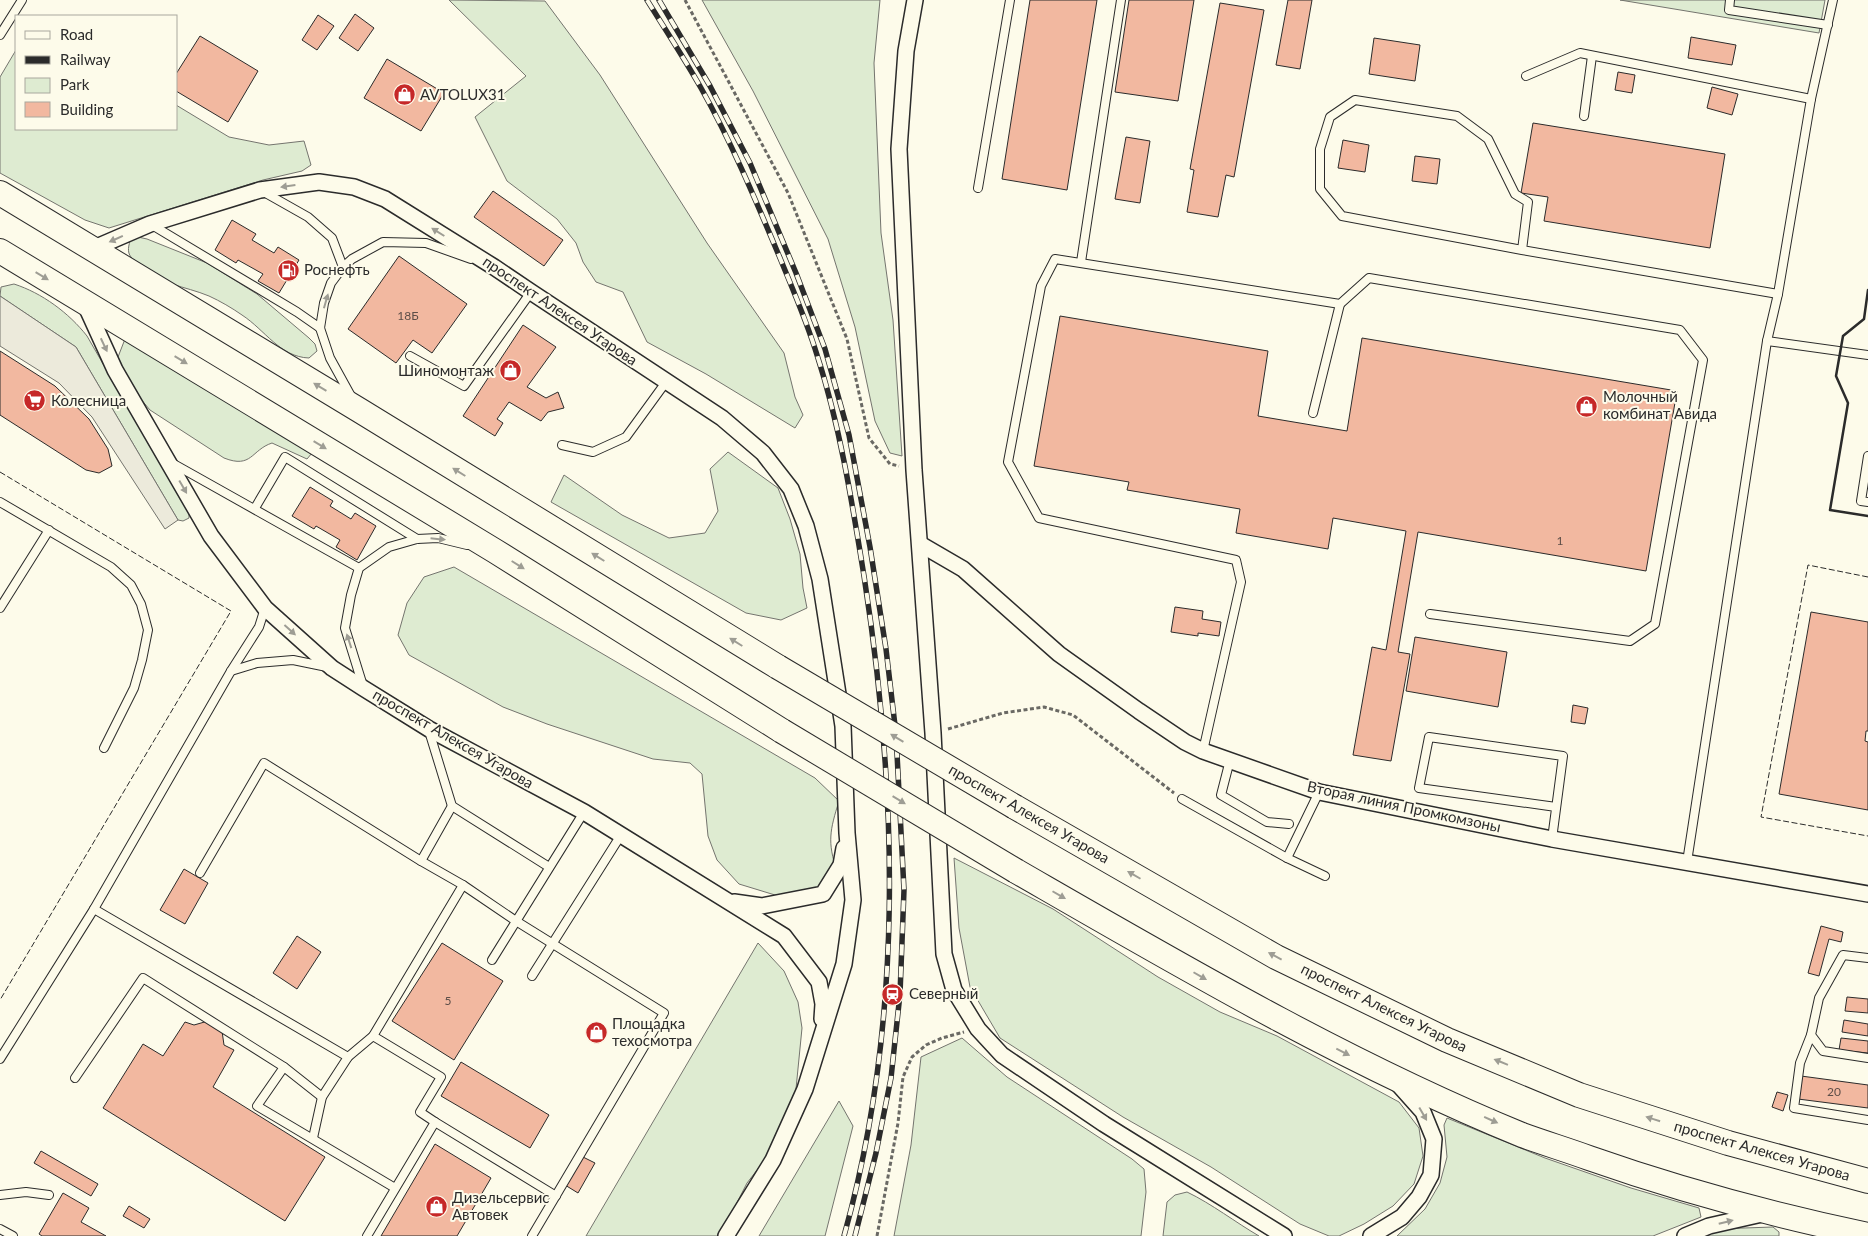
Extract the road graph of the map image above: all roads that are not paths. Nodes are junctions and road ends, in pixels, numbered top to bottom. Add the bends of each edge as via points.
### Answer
1 (22, 0) edge
2 (915, 0) edge
3 (1010, 0) edge
4 (1121, 0) edge
5 (1730, 0) edge
6 (1834, 0) edge
7 (1828, 25) junction
8 (0, 35) edge
9 (1592, 56) junction
10 (1526, 76) dead end
11 (1811, 99) junction
12 (1584, 116) dead end
13 (978, 188) dead end
14 (260, 190) junction
15 (0, 193) edge
16 (150, 224) junction
17 (92, 249) junction
18 (1522, 250) junction
19 (2, 254) edge
20 (1081, 262) junction
21 (343, 267) junction
22 (494, 267) junction
23 (530, 292) junction
24 (1778, 294) junction
25 (83, 301) junction
26 (1340, 304) junction
27 (320, 328) junction
28 (1767, 341) junction
29 (1868, 355) edge
30 (410, 356) dead end
31 (666, 382) junction
32 (359, 410) junction
33 (1314, 413) dead end
34 (562, 445) dead end
35 (1868, 456) edge
36 (166, 459) junction
37 (0, 502) edge
38 (1868, 502) edge
39 (255, 508) junction
40 (49, 530) junction
41 (417, 539) junction
42 (920, 544) junction
43 (495, 551) junction
44 (359, 568) junction
45 (0, 608) edge
46 (265, 608) junction
47 (1430, 614) dead end
48 (332, 668) junction
49 (231, 671) junction
50 (363, 688) junction
51 (428, 729) junction
52 (104, 748) dead end
53 (1203, 751) junction
54 (1230, 760) junction
55 (1319, 792) junction
56 (1182, 799) road end
57 (452, 806) junction
58 (1556, 807) junction
59 (584, 812) junction
60 (1289, 824) dead end
61 (847, 833) junction
62 (621, 835) junction
63 (1552, 838) junction
64 (1287, 858) junction
65 (421, 861) junction
66 (1687, 862) junction
67 (549, 867) junction
68 (200, 873) dead end
69 (1325, 876) dead end
70 (463, 885) junction
71 (1868, 894) edge
72 (727, 901) junction
73 (94, 909) junction
74 (516, 921) junction
75 (553, 944) junction
76 (1868, 958) edge
77 (492, 960) dead end
78 (532, 976) dead end
79 (1811, 1035) junction
80 (373, 1036) junction
81 (820, 1042) junction
82 (348, 1057) junction
83 (1868, 1058) edge
84 (0, 1059) edge
85 (284, 1067) junction
86 (1392, 1077) junction
87 (75, 1078) dead end
88 (322, 1097) junction
89 (1868, 1120) edge
90 (435, 1122) junction
91 (313, 1138) junction
92 (1868, 1181) edge
93 (395, 1188) junction
94 (0, 1195) edge
95 (49, 1195) dead end
96 (556, 1196) junction
97 (1768, 1212) junction
98 (0, 1229) edge
99 (1868, 1235) edge
100 (13, 1236) edge
101 (367, 1236) edge
102 (532, 1236) edge
103 (726, 1236) edge
104 (1284, 1236) edge
105 (1371, 1236) edge
106 (1684, 1236) edge

1 - 8 lane
2 - 42 street, проспект Алексея Угарова via 906,51 899,149
3 - 13 lane
4 - 20 lane
5 - 7 lane via 1729,10
6 - 7 lane
7 - 11 lane
9 - 10 lane via 1580,53
9 - 11 lane
9 - 12 lane
11 - 24 lane
14 - 16 street, проспект Алексея Угарова
14 - 21 lane via 308,217 332,238
22 -> 14 street, проспект Алексея Угарова via 385,198 354,187 319,182
15 - 17 main road, проспект Алексея Угарова
16 -> 17 street, проспект Алексея Угарова
16 - 27 lane
32 -> 17 main road, проспект Алексея Угарова
18 - 18 lane via 1342,216 1320,189 1320,150 1330,117 1356,100 1457,116 1488,139 1515,194 1528,202
18 - 24 lane
19 -> 25 main road
20 - 26 lane
20 - 53 lane via 1055,259 1041,286 1008,462 1039,518 1236,560 1241,582
21 - 22 lane via 383,242 426,244
27 -> 21 lane via 324,303
22 - 23 street, проспект Алексея Угарова
23 - 30 lane via 464,386
23 - 31 street, проспект Алексея Угарова
24 - 28 lane
25 -> 36 street, проспект Алексея Угарова via 115,370
25 -> 43 main road
26 - 33 lane
26 - 47 lane via 1369,278 1680,330 1703,360 1655,624 1630,641
27 - 32 lane via 330,358
28 - 29 lane
28 - 66 lane
31 - 34 lane via 626,437 593,452
31 - 61 street, проспект Алексея Угарова via 722,418 762,453 791,489 806,526 820,580 843,726
92 -> 32 main road, проспект Алексея Угарова, bridge via 1728,1143 1579,1095 1447,1040 1276,957 778,667
35 - 38 lane via 1861,501
36 - 39 lane
36 -> 46 street, проспект Алексея Угарова via 211,536
37 - 40 lane
39 - 41 lane via 285,457
39 - 44 lane
40 - 45 lane
40 - 52 lane via 111,567 131,585 141,604 148,630 134,688
41 -> 43 lane via 438,538
41 - 44 lane via 389,547
42 - 53 street, Вторая линия Промкомзоны via 963,569 1067,660 1185,742
42 - 104 street, проспект Алексея Угарова via 944,954 954,990 978,1029 1002,1055 1104,1124
43 -> 86 main road, bridge via 782,731 1016,871 1225,991
50 -> 44 lane via 345,628
46 -> 48 street, проспект Алексея Угарова
46 - 49 lane via 259,627
48 - 49 lane via 293,660 257,663
48 - 50 street, проспект Алексея Угарова
49 - 73 lane
50 - 51 street, проспект Алексея Угарова
51 - 57 lane
51 - 59 street, проспект Алексея Угарова
53 - 54 street, Вторая линия Промкомзоны
54 - 55 street, Вторая линия Промкомзоны
54 - 60 lane via 1221,795 1267,822
55 - 63 street, Вторая линия Промкомзоны
55 - 64 lane
56 - 64 lane
57 - 65 lane
57 - 67 lane
58 - 58 lane via 1563,756 1429,737 1419,788
58 - 63 lane
59 - 62 street, проспект Алексея Угарова
59 - 67 lane
61 - 72 street, проспект Алексея Угарова via 841,865 823,894 762,906
61 - 81 street, проспект Алексея Угарова via 852,909 844,964
62 - 72 street, проспект Алексея Угарова
62 - 75 lane
63 - 66 street, Вторая линия Промкомзоны
64 - 69 lane
65 - 68 lane via 264,764
65 - 70 lane
66 - 71 street, Вторая линия Промкомзоны
67 - 74 lane
70 - 74 lane
70 - 80 lane
72 - 81 street, проспект Алексея Угарова via 784,936 819,982 823,1004
73 - 82 lane
73 - 84 lane
74 - 75 lane
74 - 77 lane
75 - 78 lane
75 - 96 lane via 664,1013
76 - 79 lane via 1843,955 1819,998
79 - 83 lane via 1823,1052
79 - 89 lane via 1800,1063 1794,1108
80 - 82 lane
80 - 90 lane via 441,1077 420,1112
81 - 103 street, проспект Алексея Угарова via 804,1089 773,1160
82 - 88 lane
85 - 87 lane via 143,978
85 - 88 lane
85 - 91 lane via 257,1106
86 -> 97 main road via 1523,1135 1657,1182
86 -> 105 street via 1423,1112 1434,1139 1431,1175 1419,1197 1402,1217
88 - 91 lane
90 - 93 lane
90 - 96 lane
91 - 93 lane
93 - 101 lane
94 - 95 lane via 26,1192
96 - 102 lane
97 - 99 main road
106 -> 97 street via 1709,1226
98 - 100 lane

